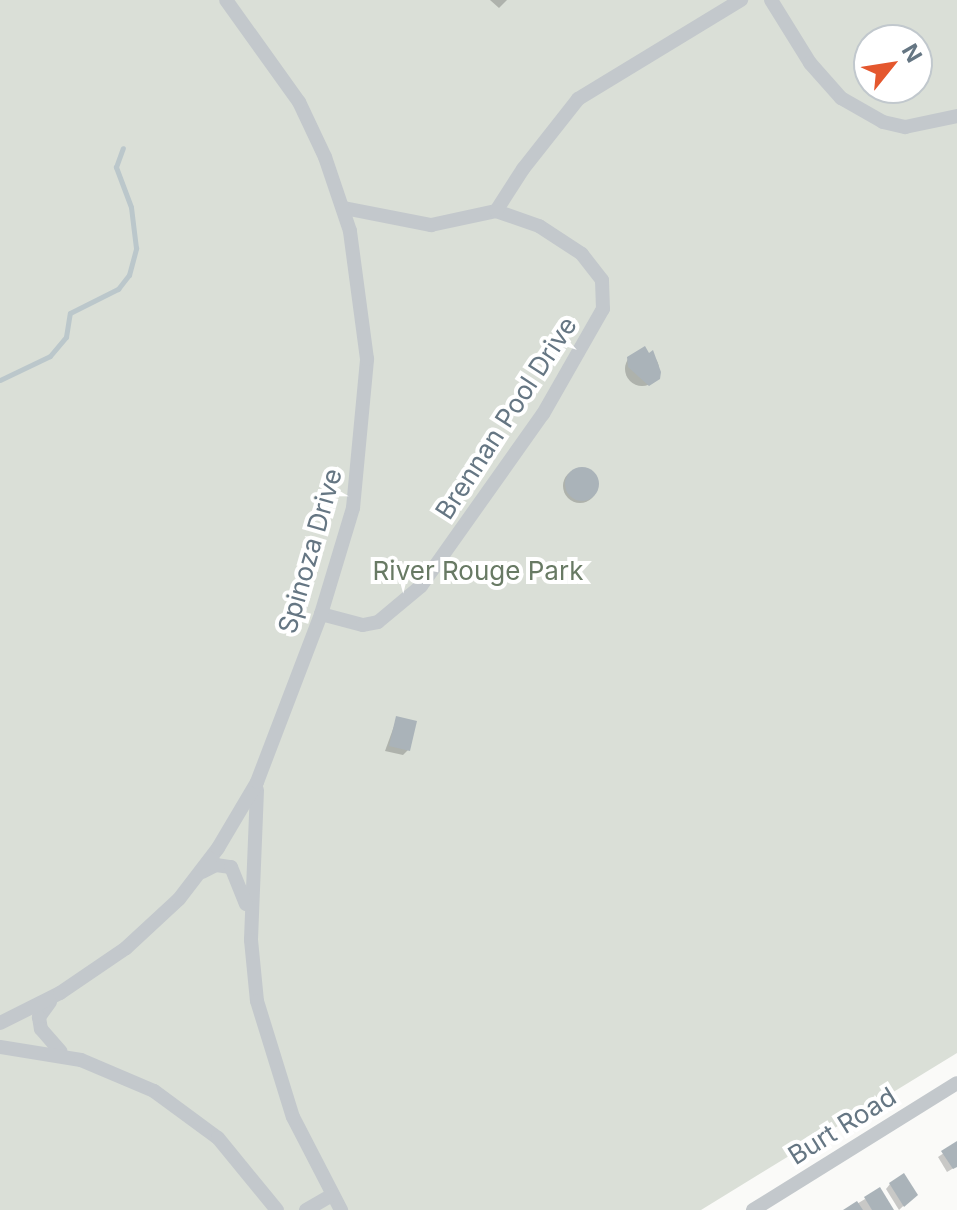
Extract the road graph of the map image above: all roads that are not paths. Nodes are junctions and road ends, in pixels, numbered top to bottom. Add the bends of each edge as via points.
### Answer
1 (226, 0) edge
2 (741, 0) edge
3 (771, 0) edge
4 (957, 116) edge
5 (344, 208) junction
6 (496, 211) junction
7 (321, 614) junction
8 (257, 782) junction
9 (200, 873) junction
10 (251, 940) junction
11 (60, 993) junction
12 (0, 1023) edge
13 (0, 1047) edge
14 (70, 1058) junction
15 (957, 1083) edge
16 (332, 1195) junction
17 (277, 1210) edge
18 (306, 1210) edge
19 (341, 1210) edge
20 (753, 1210) edge

1 - 5 street, Spinoza Drive via 299,102
2 - 6 street via 578,99 560,116
3 - 4 street via 810,63 841,98 883,122 905,127
5 - 6 street via 431,225
5 - 7 street, Spinoza Drive via 364,309 367,389 353,508
6 - 7 street, Brennan Pool Drive via 539,226 582,254 602,280 603,309 543,414 421,586 378,622 363,625
7 - 8 street, Spinoza Drive
8 - 9 street, Spinoza Drive
8 - 10 street
9 - 10 street via 224,865 237,875
9 - 11 street, Spinoza Drive via 148,930
10 - 16 street via 257,1001 272,1060
11 - 12 street, Spinoza Drive
11 - 14 street via 39,1017 48,1042
13 - 14 street
14 - 17 street via 133,1080 194,1117 240,1161
15 - 20 street, Burt Road
16 - 18 street
16 - 19 street

